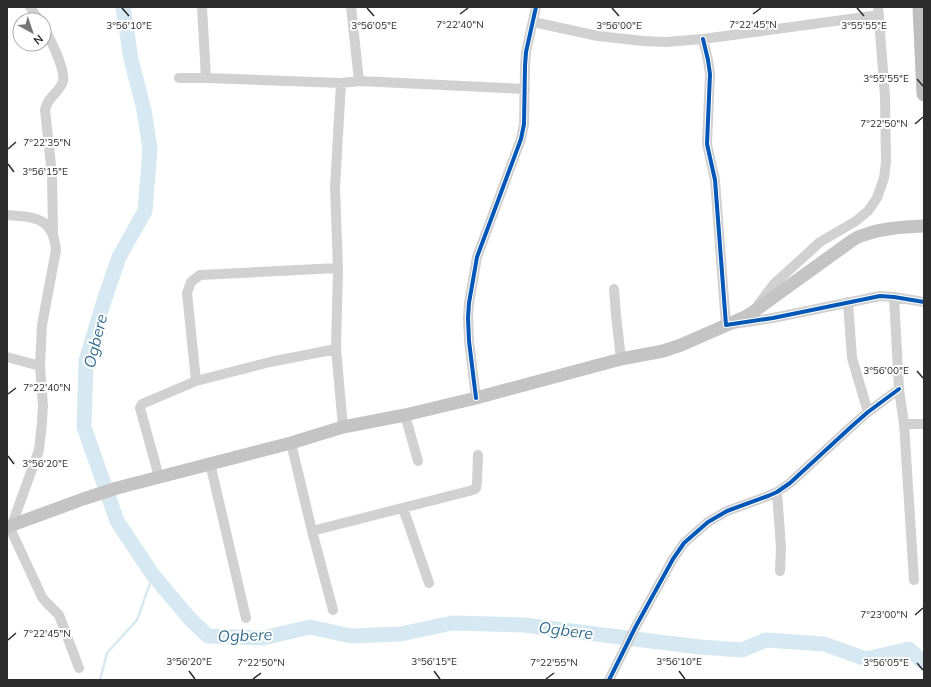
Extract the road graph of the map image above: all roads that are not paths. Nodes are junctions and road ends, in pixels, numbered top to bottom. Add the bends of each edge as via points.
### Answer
1 (202, 7) edge
2 (351, 7) edge
3 (536, 7) edge
4 (920, 7) edge
5 (878, 11) edge
6 (533, 22) junction
7 (703, 39) junction
8 (52, 44) edge
9 (179, 78) dead end
10 (206, 78) junction
11 (359, 81) junction
12 (341, 83) junction
13 (525, 89) junction
14 (924, 94) edge
15 (7, 215) edge
16 (924, 226) edge
17 (53, 233) junction
18 (338, 268) junction
19 (614, 289) dead end
20 (894, 297) junction
21 (848, 302) junction
22 (924, 302) edge
23 (753, 312) junction
24 (726, 325) junction
25 (336, 349) junction
26 (7, 357) edge
27 (621, 359) junction
28 (40, 366) junction
29 (196, 381) junction
30 (899, 389) junction
31 (476, 398) junction
32 (868, 412) junction
33 (405, 416) junction
34 (904, 424) junction
35 (924, 424) edge
36 (343, 428) junction
37 (291, 443) junction
38 (478, 455) dead end
39 (418, 461) dead end
40 (210, 464) junction
41 (158, 477) junction
42 (777, 492) junction
43 (403, 508) junction
44 (7, 510) edge
45 (11, 524) edge
46 (312, 531) junction
47 (780, 571) dead end
48 (914, 580) dead end
49 (429, 583) dead end
50 (333, 610) dead end
51 (246, 618) dead end
52 (79, 668) dead end
53 (608, 680) edge

1 - 10 street
2 - 11 street
3 - 6 street
4 - 14 highway
5 - 7 street
5 - 23 street via 885,96 886,162 877,198 868,211 856,221 820,242 787,272 774,284
6 - 7 street via 598,36 643,41
6 - 13 street via 526,52
7 - 24 street via 710,74 707,144 715,180
8 - 17 street via 63,75 61,86 47,102 45,110 52,174
9 - 10 street
10 - 12 street
11 - 12 street
11 - 13 street
12 - 18 street via 335,188
13 - 31 street via 521,139 477,257 469,303 469,341
15 - 17 street via 38,219
16 - 23 main road via 879,230 863,235
17 - 28 street via 56,250 42,325
18 - 25 street
18 - 29 street via 200,275 191,282 187,293
19 - 27 street
20 - 21 street via 880,296
20 - 22 street
20 - 30 street
21 - 24 street
21 - 32 street via 852,358
23 - 24 main road
24 - 27 main road via 663,351
25 - 29 street via 270,362
25 - 36 street
26 - 28 street
27 - 31 main road
28 - 45 street via 43,406 38,450
29 - 41 street via 140,406
30 - 32 street
30 - 34 street
31 - 33 main road
32 - 42 street
33 - 36 main road
33 - 39 street
34 - 35 street
34 - 48 street
36 - 37 main road
37 - 40 main road
37 - 46 street
38 - 43 street via 476,488
40 - 41 main road
40 - 51 street
41 - 45 main road via 117,488
42 - 47 street
42 - 53 street via 727,511 708,522 684,543
43 - 46 street
43 - 49 street
44 - 45 street
45 - 52 street via 42,597 62,622
46 - 50 street

